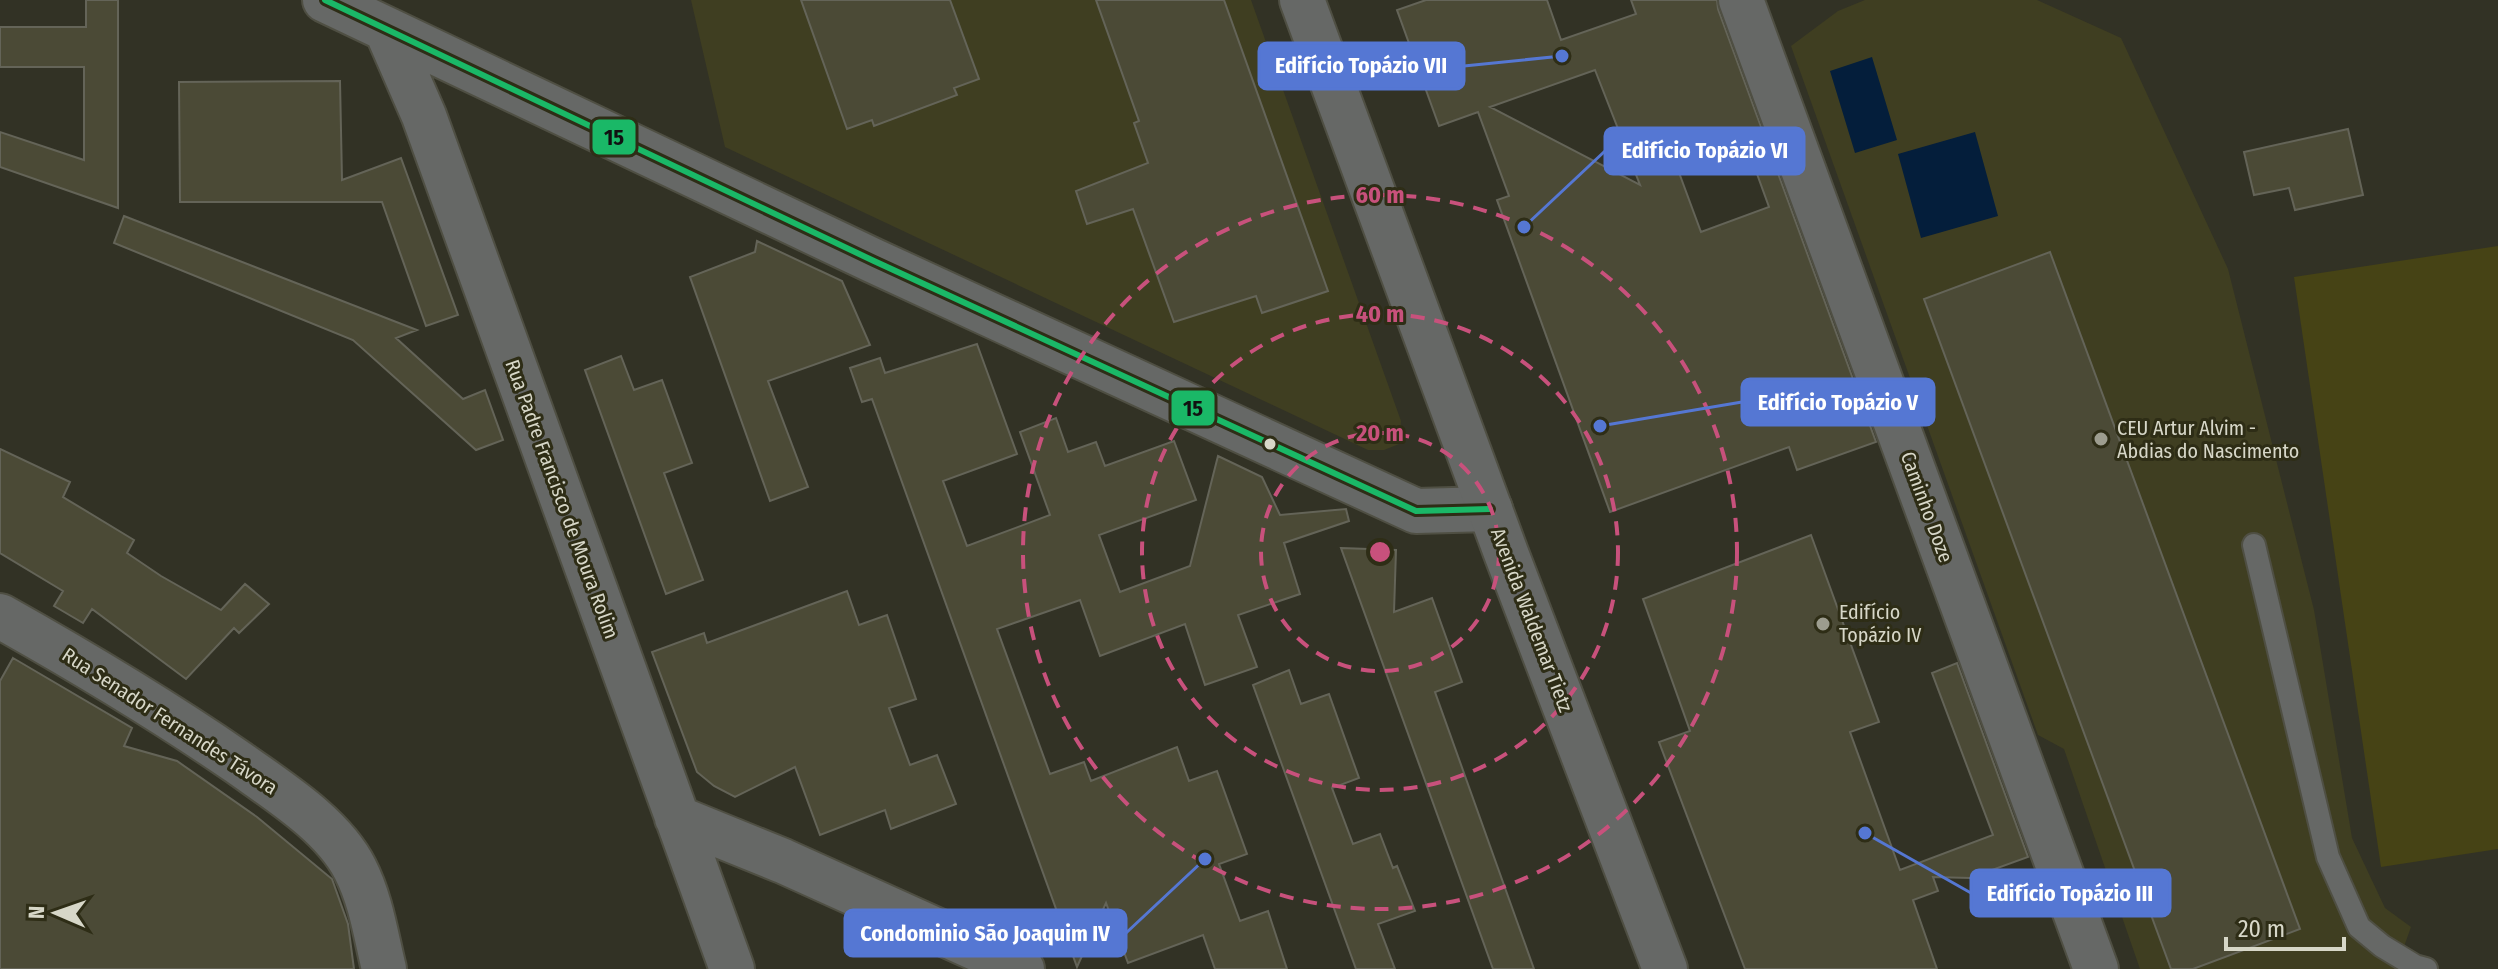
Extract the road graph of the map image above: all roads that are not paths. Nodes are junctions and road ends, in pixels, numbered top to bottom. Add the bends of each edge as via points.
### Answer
1 (325, 0) edge
2 (1302, 0) edge
3 (1741, 0) edge
4 (387, 31) junction
5 (1490, 509) junction
6 (2254, 545) dead end
7 (0, 616) edge
8 (677, 818) junction
9 (384, 969) edge
10 (732, 969) edge
11 (1022, 969) edge
12 (1665, 969) edge
13 (2096, 969) edge
14 (2426, 969) edge

1 - 4 street
2 - 5 street, Avenida Waldemar Tietz
3 - 13 street, Caminho Doze
4 - 5 street via 1416,511
4 - 8 street, Rua Padre Francisco de Moura Rolim via 424,116
5 - 12 street, Avenida Waldemar Tietz
6 - 14 lane via 2328,857 2359,927
7 - 9 street, Rua Senador Fernandes Távora via 191,730 286,796 334,838 355,869
8 - 10 street, Rua Padre Francisco de Moura Rolim
8 - 11 street

